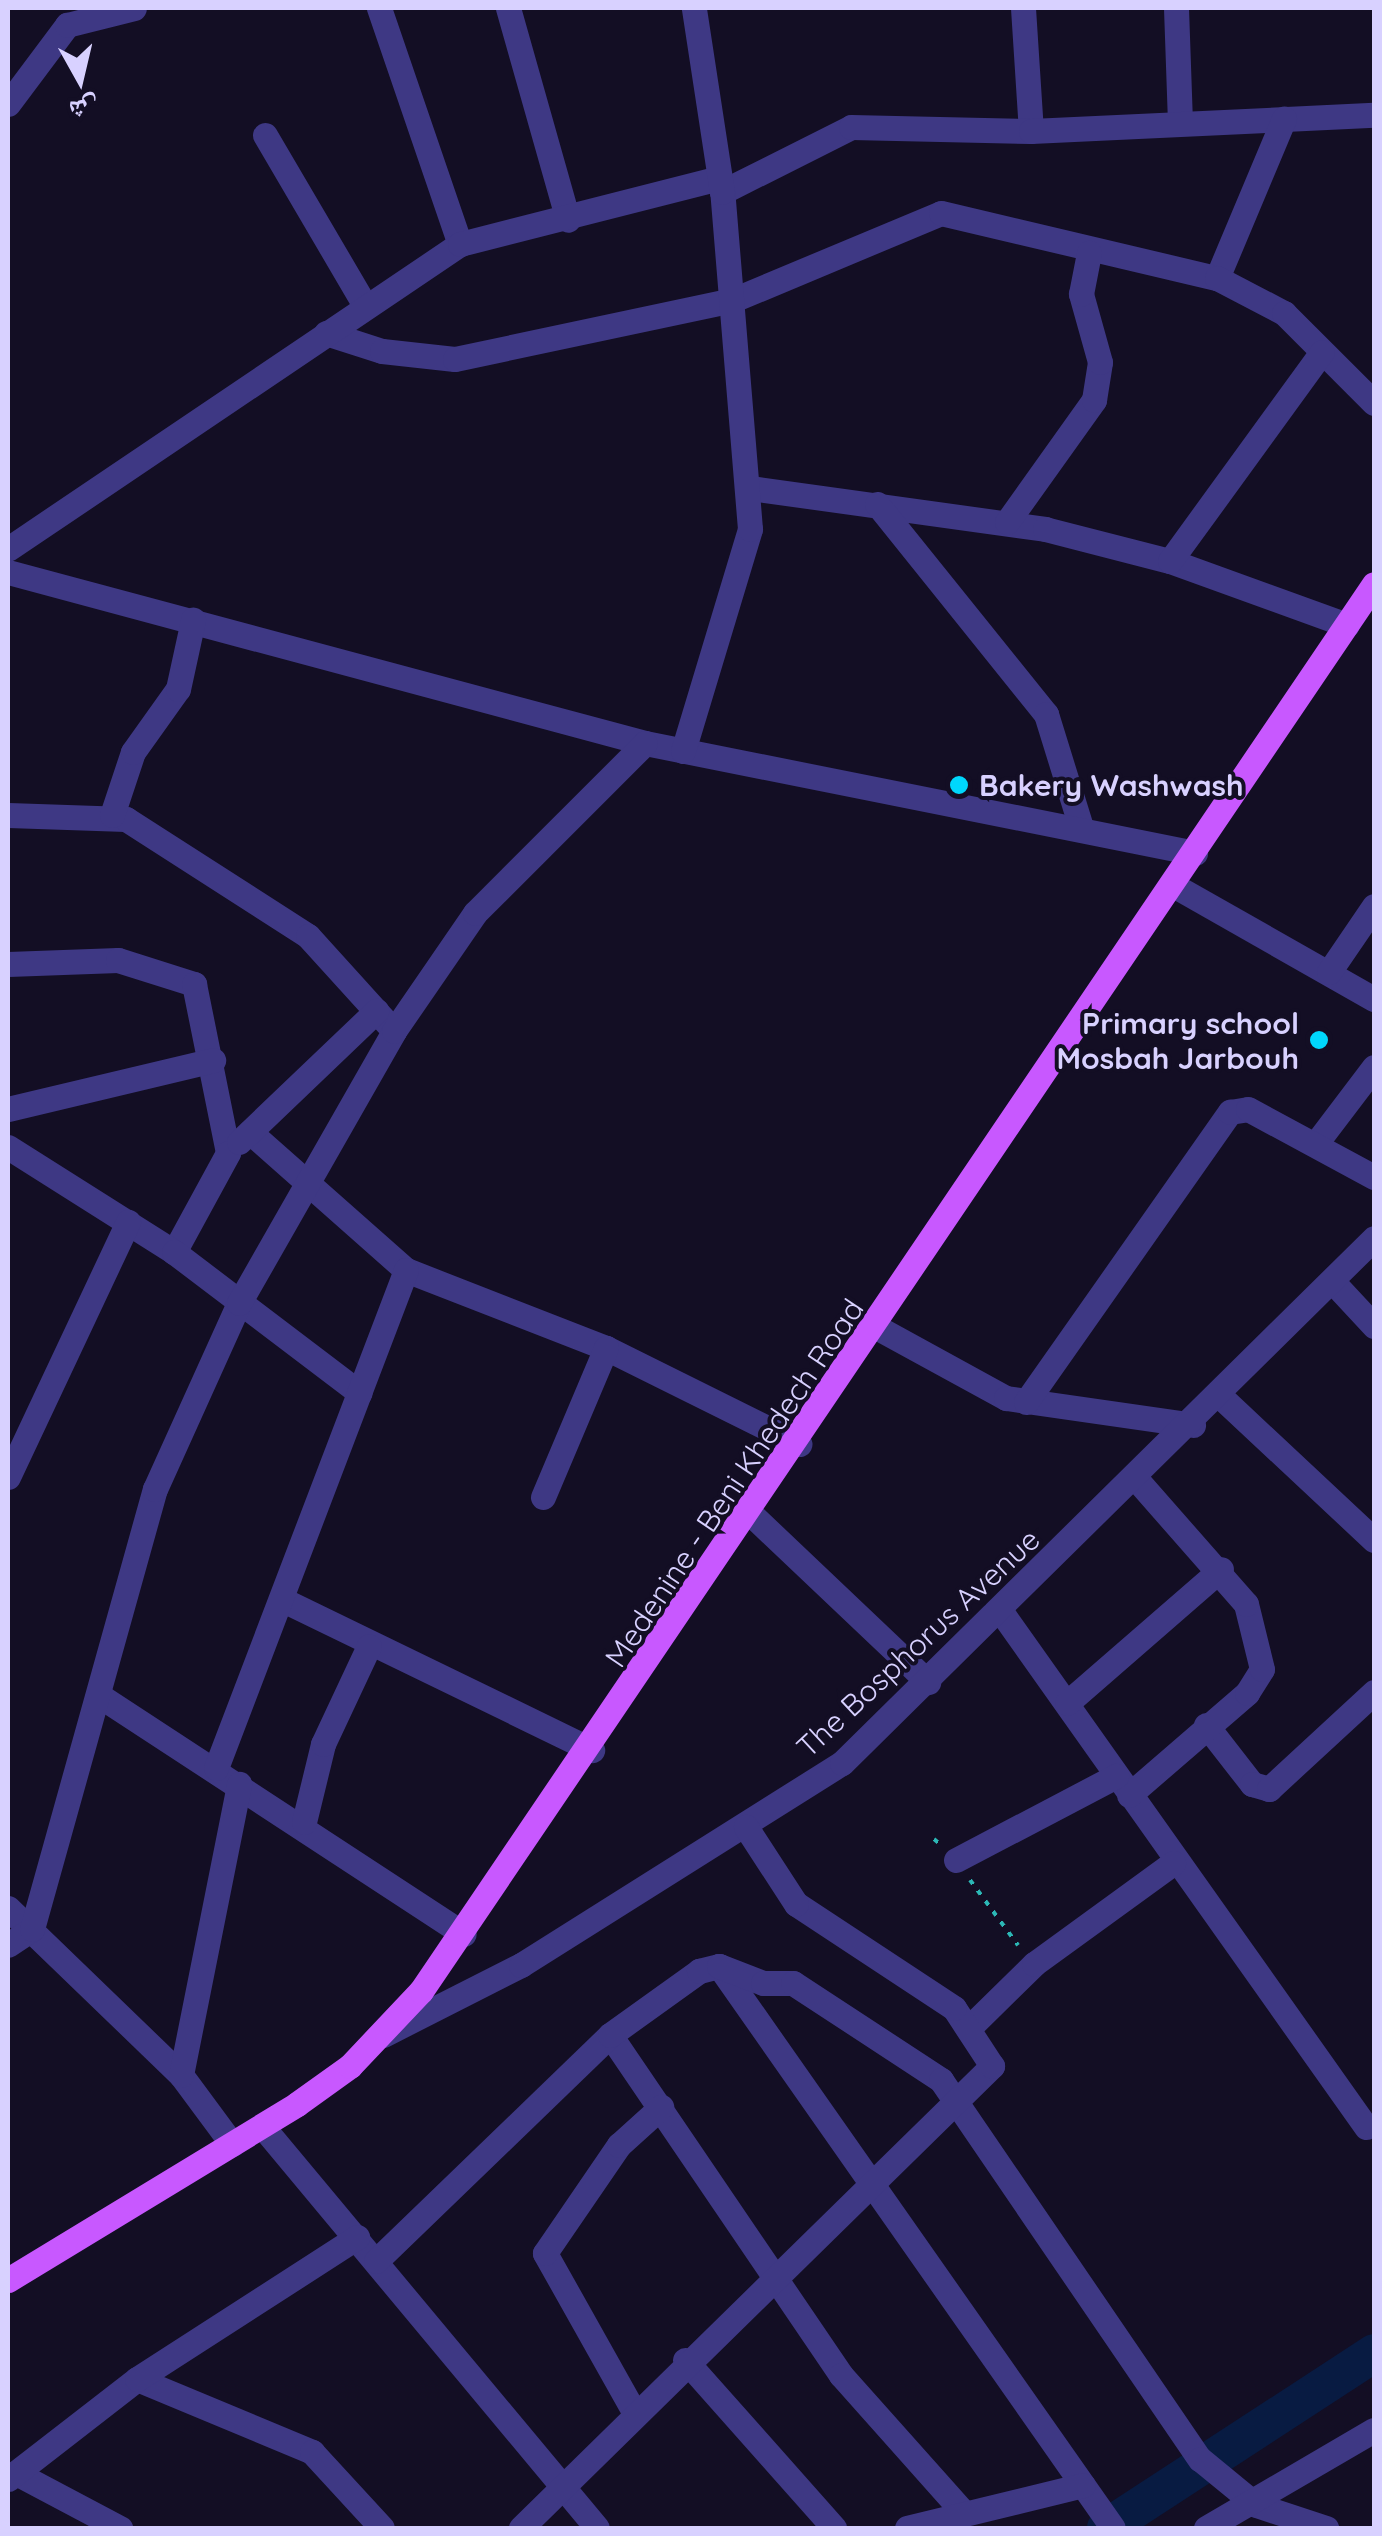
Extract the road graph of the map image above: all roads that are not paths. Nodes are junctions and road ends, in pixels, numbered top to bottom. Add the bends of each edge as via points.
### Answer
1 (134, 8) edge
2 (379, 8) edge
3 (508, 8) edge
4 (694, 8) edge
5 (1022, 8) edge
6 (1176, 8) edge
7 (62, 16) edge
8 (8, 104) edge
9 (1374, 115) edge
10 (1284, 119) junction
11 (1180, 121) junction
12 (1031, 131) junction
13 (265, 135) dead end
14 (721, 185) junction
15 (568, 220) junction
16 (460, 244) junction
17 (1090, 253) junction
18 (1217, 278) junction
19 (733, 300) junction
20 (362, 302) junction
21 (326, 333) junction
22 (1322, 352) junction
23 (1374, 404) edge
24 (750, 488) junction
25 (877, 504) junction
26 (1007, 522) junction
27 (8, 548) edge
28 (1170, 561) junction
29 (8, 572) edge
30 (1374, 584) edge
31 (193, 620) junction
32 (1347, 625) junction
33 (645, 742) junction
34 (683, 752) junction
35 (8, 815) edge
36 (112, 815) junction
37 (1081, 827) junction
38 (1195, 853) junction
39 (1173, 885) junction
40 (1374, 906) edge
41 (8, 964) edge
42 (1330, 972) junction
43 (1374, 1000) edge
44 (376, 1011) junction
45 (394, 1031) junction
46 (213, 1060) junction
47 (1374, 1067) edge
48 (8, 1109) edge
49 (250, 1132) junction
50 (1316, 1142) junction
51 (8, 1147) edge
52 (228, 1153) junction
53 (1374, 1178) edge
54 (309, 1186) junction
55 (128, 1222) junction
56 (1374, 1238) edge
57 (174, 1252) junction
58 (406, 1270) junction
59 (1333, 1282) junction
60 (240, 1303) junction
61 (1363, 1306) edge
62 (1374, 1326) edge
63 (878, 1328) junction
64 (606, 1348) junction
65 (360, 1394) junction
66 (1221, 1397) junction
67 (1026, 1402) junction
68 (1193, 1425) junction
69 (799, 1444) junction
70 (8, 1477) edge
71 (1137, 1480) junction
72 (543, 1497) dead end
73 (752, 1514) junction
74 (1374, 1540) edge
75 (1220, 1569) junction
76 (281, 1599) junction
77 (1002, 1613) junction
78 (369, 1646) junction
79 (928, 1682) junction
80 (1374, 1692) edge
81 (103, 1698) junction
82 (1067, 1704) junction
83 (1206, 1725) junction
84 (592, 1750) junction
85 (216, 1768) junction
86 (239, 1784) junction
87 (1123, 1785) junction
88 (304, 1822) junction
89 (746, 1827) junction
90 (956, 1860) road end
91 (1173, 1862) junction
92 (8, 1908) edge
93 (32, 1929) junction
94 (464, 1934) junction
95 (8, 1944) edge
96 (719, 1966) junction
97 (972, 2024) junction
98 (383, 2035) junction
99 (610, 2036) junction
100 (180, 2075) junction
101 (954, 2104) junction
102 (661, 2106) junction
103 (262, 2126) junction
104 (1366, 2126) dead end
105 (232, 2144) junction
106 (874, 2188) junction
107 (357, 2237) junction
108 (376, 2261) junction
109 (774, 2277) junction
110 (8, 2280) edge
111 (685, 2360) junction
112 (137, 2379) junction
113 (633, 2410) junction
114 (1374, 2430) edge
115 (12, 2476) edge
116 (1084, 2485) junction
117 (561, 2487) junction
118 (1248, 2499) junction
119 (962, 2511) junction
120 (120, 2528) edge
121 (382, 2528) edge
122 (520, 2528) edge
123 (597, 2528) edge
124 (834, 2528) edge
125 (907, 2528) edge
126 (1113, 2528) edge
127 (1206, 2528) edge
128 (1326, 2528) edge

1 - 7 street
2 - 16 street
3 - 15 street
4 - 14 street
5 - 12 street
6 - 11 street
7 - 8 street
9 - 10 street
10 - 11 street
10 - 18 street
11 - 12 street
12 - 14 street via 841,128
13 - 20 street
14 - 15 street
14 - 19 street
15 - 16 street
16 - 20 street
17 - 18 street
17 - 19 street via 928,214
17 - 26 street via 1082,294 1100,362 1094,400
18 - 22 street via 1270,302
19 - 21 street via 455,359
19 - 24 street
20 - 21 street
21 - 27 street
22 - 23 street
22 - 28 street
24 - 25 street
24 - 34 street via 744,571
25 - 26 street
25 - 37 street via 1046,714
26 - 28 street
28 - 32 street
29 - 31 street
30 - 32 main road, Medenine - Beni Khedech Road
31 - 33 street
31 - 36 street via 178,688 133,752
32 - 38 main road, Medenine - Beni Khedech Road
33 - 34 street
33 - 45 street via 502,880
34 - 37 street via 932,807
35 - 36 street
36 - 44 street via 308,936
37 - 38 street
38 - 39 main road, Medenine - Beni Khedech Road
39 - 42 street
39 - 63 main road, Medenine - Beni Khedech Road
40 - 42 street
41 - 46 street via 99,958 190,980
42 - 43 street
44 - 45 street
44 - 49 street
45 - 54 street
46 - 48 street
46 - 52 street
47 - 50 street
49 - 52 street
49 - 54 street
50 - 53 street
50 - 67 street via 1248,1109 1230,1112
51 - 55 street
52 - 57 street
54 - 58 street
54 - 60 street
55 - 57 street
55 - 70 street
56 - 59 street, The Bosphorus Avenue
57 - 60 street
58 - 64 street
58 - 65 street
59 - 61 street
59 - 66 street, The Bosphorus Avenue
60 - 65 street
60 - 81 street via 155,1489
61 - 62 street
63 - 67 street
63 - 69 main road, Medenine - Beni Khedech Road
64 - 69 street
64 - 72 street
65 - 76 street
66 - 68 street, The Bosphorus Avenue
66 - 74 street
67 - 68 street
68 - 71 street, The Bosphorus Avenue
69 - 73 main road, Medenine - Beni Khedech Road
71 - 75 street
71 - 77 street, The Bosphorus Avenue
73 - 79 street
73 - 84 main road, Medenine - Beni Khedech Road
75 - 82 street
75 - 83 street via 1252,1614 1262,1669
76 - 78 street
76 - 85 street
77 - 79 street, The Bosphorus Avenue
77 - 82 street
78 - 84 street
78 - 88 street via 323,1744
79 - 89 street, The Bosphorus Avenue via 842,1762
80 - 83 street via 1269,1789 1252,1784
81 - 85 street
81 - 93 street
82 - 87 street
83 - 87 street
84 - 94 main road, Medenine - Beni Khedech Road
85 - 86 street
86 - 88 street
86 - 100 street
87 - 90 street
87 - 91 street
88 - 94 street
89 - 97 street via 810,1917
89 - 98 street, The Bosphorus Avenue via 521,1965
91 - 97 street via 1034,1964
91 - 104 street
92 - 93 street
93 - 95 street
93 - 100 street
94 - 98 main road, Medenine - Beni Khedech Road
96 - 99 street
96 - 101 street via 812,1993 934,2072
96 - 106 street
97 - 101 street via 992,2066
98 - 103 main road, Medenine - Beni Khedech Road
99 - 102 street
99 - 108 street
100 - 105 street
101 - 106 street
101 - 118 street via 1200,2459
102 - 109 street
102 - 113 street via 619,2145 545,2253
103 - 105 main road, Medenine - Beni Khedech Road
103 - 107 street
105 - 110 main road, Medenine - Beni Khedech Road
106 - 109 street
106 - 116 street
107 - 108 street
107 - 112 street
108 - 117 street
109 - 111 street
109 - 119 street via 841,2375
111 - 113 street
111 - 124 street
112 - 115 street
112 - 121 street via 312,2452
113 - 117 street
114 - 118 street
115 - 120 street
116 - 119 street
116 - 126 street
117 - 122 street
117 - 123 street
118 - 127 street
118 - 128 street
119 - 125 street

